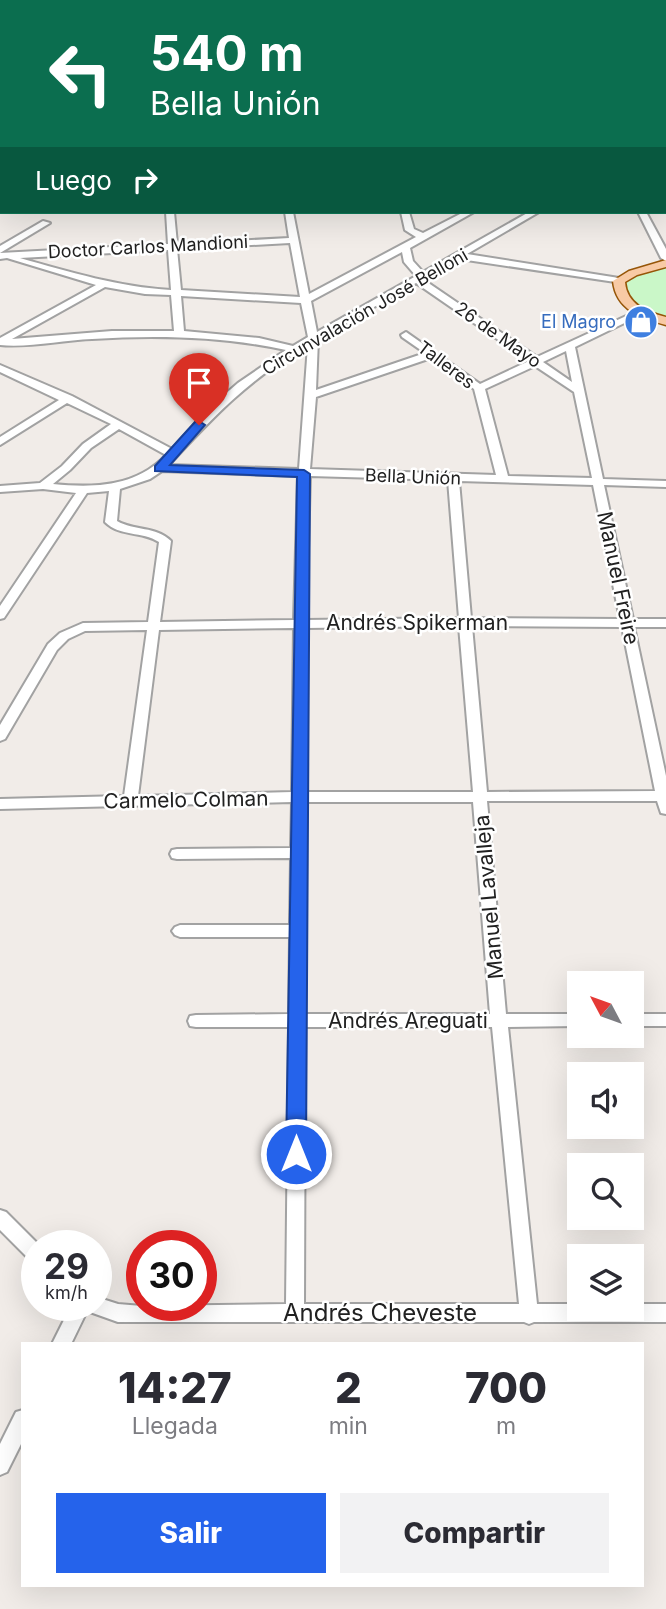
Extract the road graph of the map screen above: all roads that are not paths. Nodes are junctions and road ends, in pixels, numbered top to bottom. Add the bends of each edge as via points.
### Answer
1 (170, 214) edge
2 (289, 214) edge
3 (406, 214) edge
4 (466, 214) edge
5 (532, 214) edge
6 (643, 214) edge
7 (46, 223) dead end
8 (421, 236) junction
9 (295, 240) junction
10 (172, 246) junction
11 (405, 246) junction
12 (2, 251) edge
13 (460, 256) junction
14 (666, 258) edge
15 (666, 263) edge
16 (421, 278) junction
17 (619, 281) junction
18 (104, 284) junction
19 (177, 293) junction
20 (306, 300) junction
21 (640, 313) junction
22 (666, 321) edge
23 (179, 334) junction
24 (406, 335) dead end
25 (313, 339) junction
26 (0, 343) edge
27 (570, 348) junction
28 (294, 349) junction
29 (433, 354) junction
30 (537, 362) junction
31 (0, 368) edge
32 (479, 388) junction
33 (577, 390) junction
34 (311, 394) junction
35 (68, 398) junction
36 (119, 424) junction
37 (0, 442) edge
38 (173, 454) junction
39 (160, 468) junction
40 (304, 474) junction
41 (453, 478) junction
42 (503, 480) junction
43 (598, 483) junction
44 (666, 484) edge
45 (43, 486) junction
46 (115, 486) junction
47 (0, 489) edge
48 (83, 490) junction
49 (0, 615) edge
50 (466, 622) junction
51 (627, 623) junction
52 (300, 624) junction
53 (666, 624) edge
54 (153, 626) junction
55 (0, 736) edge
56 (480, 796) junction
57 (300, 797) junction
58 (130, 800) junction
59 (665, 800) edge
60 (0, 804) edge
61 (299, 853) junction
62 (177, 854) dead end
63 (180, 931) dead end
64 (298, 931) junction
65 (567, 1020) edge
66 (644, 1020) edge
67 (666, 1020) edge
68 (196, 1021) dead end
69 (297, 1021) junction
70 (499, 1021) junction
71 (0, 1218) edge
72 (21, 1239) edge
73 (112, 1311) edge
74 (295, 1312) junction
75 (666, 1313) edge
76 (529, 1315) junction
77 (72, 1321) edge
78 (62, 1342) edge
79 (21, 1423) edge
80 (0, 1465) edge

1 - 10 street
2 - 9 street
3 - 8 street via 410,230
4 - 8 street, Circunvalación José Belloni
5 - 13 street, Circunvalación José Belloni
6 - 14 street
7 - 12 street
8 - 11 street, Circunvalación José Belloni
9 - 10 street, Doctor Carlos Mandioni
9 - 20 street
10 - 12 street, Doctor Carlos Mandioni
10 - 19 street
11 - 16 street via 409,262
11 - 20 street, Circunvalación José Belloni
12 - 18 street
13 - 16 street, Circunvalación José Belloni
13 - 17 street
15 - 17 main road
16 - 25 street, Circunvalación José Belloni
16 - 30 street, 26 de Mayo
17 - 21 main road via 618,289
18 - 19 street
18 - 26 street
19 - 20 street
19 - 23 street
20 - 25 street
21 - 22 main road
21 - 27 street
23 - 26 street
23 - 28 street via 237,337
24 - 29 street, Talleres
25 - 28 street, Circunvalación José Belloni
25 - 34 street
27 - 30 street
27 - 33 street, Manuel Freire
28 - 38 street, Circunvalación José Belloni via 212,411
29 - 32 street, Talleres
29 - 34 street
30 - 32 street
30 - 33 street, 26 de Mayo
31 - 35 street
32 - 42 street, Talleres
33 - 43 street, Manuel Freire
34 - 40 street
35 - 36 street
35 - 37 street
36 - 38 street
36 - 45 street
38 - 39 street, Circunvalación José Belloni
39 - 40 street, Bella Unión
39 - 46 street, Circunvalación José Belloni
40 - 41 street, Bella Unión
40 - 52 street
41 - 42 street, Bella Unión
41 - 50 street, Manuel Lavalleja
42 - 43 street, Bella Unión
43 - 44 street, Bella Unión
43 - 51 street, Manuel Freire
45 - 47 street, Circunvalación José Belloni
45 - 48 street, Circunvalación José Belloni
46 - 48 street, Circunvalación José Belloni
46 - 54 street via 111,522 146,530 164,541
48 - 49 street
50 - 51 street, Andrés Spikerman
50 - 52 street, Andrés Spikerman
50 - 56 street, Manuel Lavalleja
51 - 53 street, Andrés Spikerman
51 - 59 street, Manuel Freire
52 - 54 street, Andrés Spikerman
52 - 57 street
54 - 55 street, Andrés Spikerman via 83,628 64,636 52,647
54 - 58 street
56 - 57 street, Carmelo Colman
56 - 59 street, Carmelo Colman
56 - 70 street, Manuel Lavalleja
57 - 58 street, Carmelo Colman
57 - 61 street
58 - 60 street, Carmelo Colman
61 - 62 street
61 - 64 street
63 - 64 street
64 - 69 street
65 - 70 street, Andrés Areguati
66 - 67 street
68 - 69 street, Andrés Areguati
69 - 70 street, Andrés Areguati
69 - 74 street
70 - 76 street, Manuel Lavalleja
71 - 72 street
73 - 74 street, Andrés Cheveste
74 - 76 street, Andrés Cheveste
75 - 76 street, Andrés Cheveste
77 - 78 street
79 - 80 street

